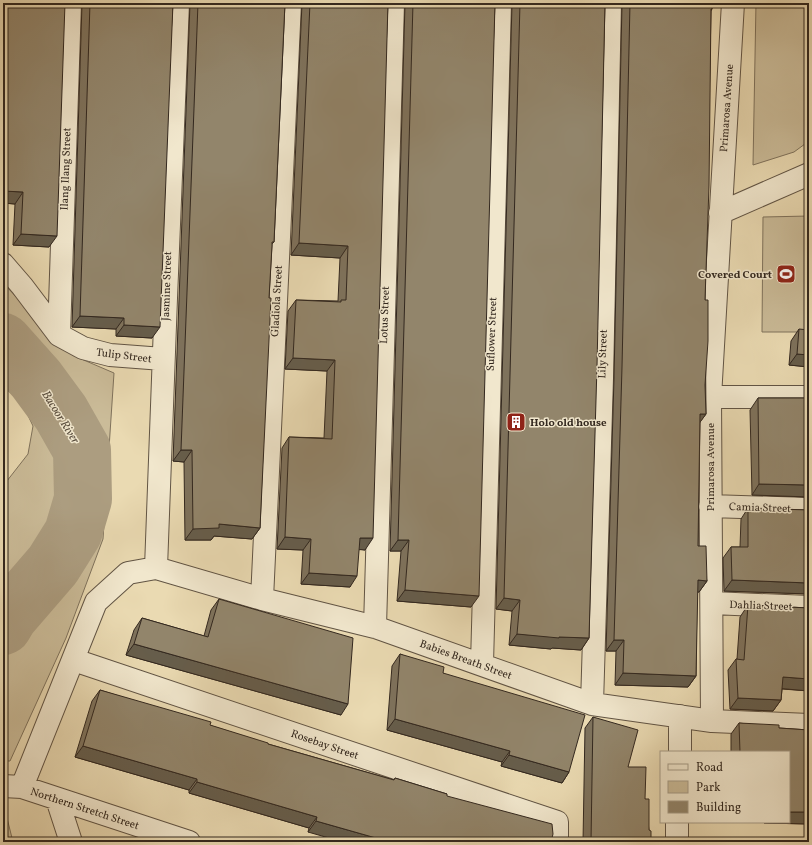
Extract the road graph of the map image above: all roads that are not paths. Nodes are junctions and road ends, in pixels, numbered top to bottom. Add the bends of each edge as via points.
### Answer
1 (70, 3) edge
2 (178, 3) edge
3 (290, 3) edge
4 (393, 3) edge
5 (500, 3) edge
6 (610, 3) edge
7 (733, 3) edge
8 (809, 174) edge
9 (720, 213) junction
10 (3, 264) edge
11 (59, 335) junction
12 (163, 359) junction
13 (710, 397) junction
14 (809, 397) edge
15 (710, 506) junction
16 (809, 509) edge
17 (156, 568) junction
18 (262, 599) junction
19 (712, 603) junction
20 (809, 607) edge
21 (375, 627) junction
22 (74, 660) junction
23 (482, 664) junction
24 (592, 704) junction
25 (680, 716) junction
26 (712, 720) junction
27 (809, 725) edge
28 (680, 751) edge
29 (12, 787) edge
30 (57, 799) junction
31 (677, 823) edge
32 (71, 842) edge
33 (189, 842) edge
34 (557, 842) edge
35 (677, 842) edge

1 - 11 street, Ilang Ilang Street
2 - 12 street, Jasmine Street
3 - 18 street, Gladiola Street
4 - 21 street, Lotus Street
5 - 23 street, Suflower Street
6 - 24 street, Lily Street
7 - 9 street, Primarosa Avenue
8 - 9 street
9 - 13 street, Primarosa Avenue
10 - 11 street, Tulip Street
11 - 12 street, Tulip Street via 83,348 110,355
12 - 17 street, Jasmine Street
13 - 14 street
13 - 15 street, Primarosa Avenue
15 - 16 street, Camia Street
15 - 19 street, Primarosa Avenue
17 - 18 street, Babies Breath Street
17 - 22 street, Babies Breath Street via 128,574 96,602
18 - 21 street, Babies Breath Street
19 - 20 street, Dahlia Street
19 - 26 street, Primarosa Avenue
21 - 23 street, Babies Breath Street
22 - 29 street
22 - 34 street, Rosebay Street via 557,822
23 - 24 street, Babies Breath Street
24 - 25 street, Babies Breath Street
25 - 26 street, Babies Breath Street
25 - 28 street
26 - 27 street, Babies Breath Street
29 - 30 street, Northern Stretch Street
30 - 32 street
30 - 33 street, Northern Stretch Street
31 - 35 street

